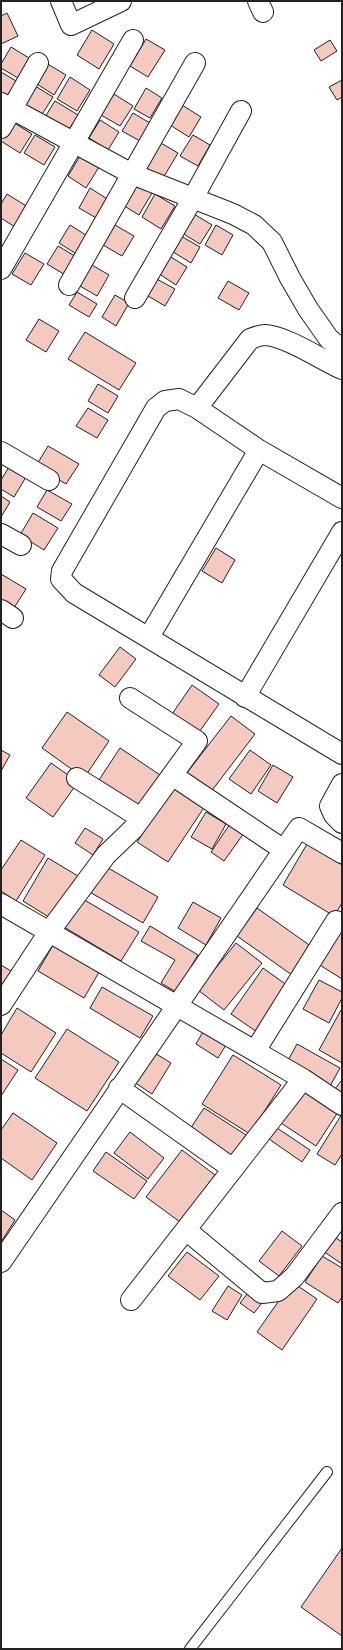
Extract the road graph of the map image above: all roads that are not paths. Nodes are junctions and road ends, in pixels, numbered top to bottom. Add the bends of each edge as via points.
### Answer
1 (61, 1) edge
2 (121, 1) edge
3 (133, 40) dead end
4 (38, 63) dead end
5 (195, 63) dead end
6 (6, 106) edge
7 (241, 111) dead end
8 (1, 128) edge
9 (74, 143) junction
10 (132, 174) junction
11 (193, 198) junction
12 (1, 269) edge
13 (69, 284) dead end
14 (135, 298) dead end
15 (342, 349) edge
16 (342, 370) edge
17 (197, 408) junction
18 (259, 450) junction
19 (1, 452) edge
20 (49, 480) dead end
21 (342, 498) edge
22 (342, 532) edge
23 (1, 534) edge
24 (21, 545) dead end
25 (149, 637) junction
26 (245, 697) junction
27 (130, 698) dead end
28 (342, 754) edge
29 (172, 775) junction
30 (77, 778) dead end
31 (342, 784) edge
32 (141, 818) junction
33 (342, 823) edge
34 (284, 850) junction
35 (342, 853) edge
36 (1, 904) edge
37 (336, 921) dead end
38 (49, 932) junction
39 (1, 1005) edge
40 (176, 1005) junction
41 (255, 1051) junction
42 (303, 1079) junction
43 (119, 1088) junction
44 (342, 1105) edge
45 (233, 1169) junction
46 (342, 1213) edge
47 (186, 1230) junction
48 (1, 1262) edge
49 (132, 1300) dead end
50 (327, 1472) dead end
51 (190, 1649) edge

1 - 2 street via 71,25
3 - 9 street
4 - 6 street
5 - 10 street
6 - 8 street
6 - 9 street
7 - 11 street
9 - 10 street
9 - 12 street
10 - 11 street
10 - 13 street
11 - 14 street
11 - 15 street via 254,225 272,242 308,310 329,339
16 - 17 street via 284,339 259,336 250,340
17 - 18 street
17 - 25 street via 179,399 165,401 156,408 62,572 61,579 74,593
18 - 21 street
18 - 25 street
19 - 20 street
22 - 26 street
23 - 24 street
25 - 26 street
26 - 28 street
27 - 29 street via 197,741
29 - 32 street
29 - 34 street
30 - 32 street
31 - 33 street via 330,806
32 - 38 street via 106,855
34 - 35 street via 299,828
34 - 40 street
36 - 38 street
37 - 41 street
38 - 39 street
38 - 40 street
40 - 41 street
40 - 43 street
41 - 42 street
42 - 44 street
42 - 45 street
43 - 45 street
43 - 48 street
45 - 47 street
46 - 47 street via 294,1277 278,1291 262,1293
47 - 49 street
50 - 51 lane

